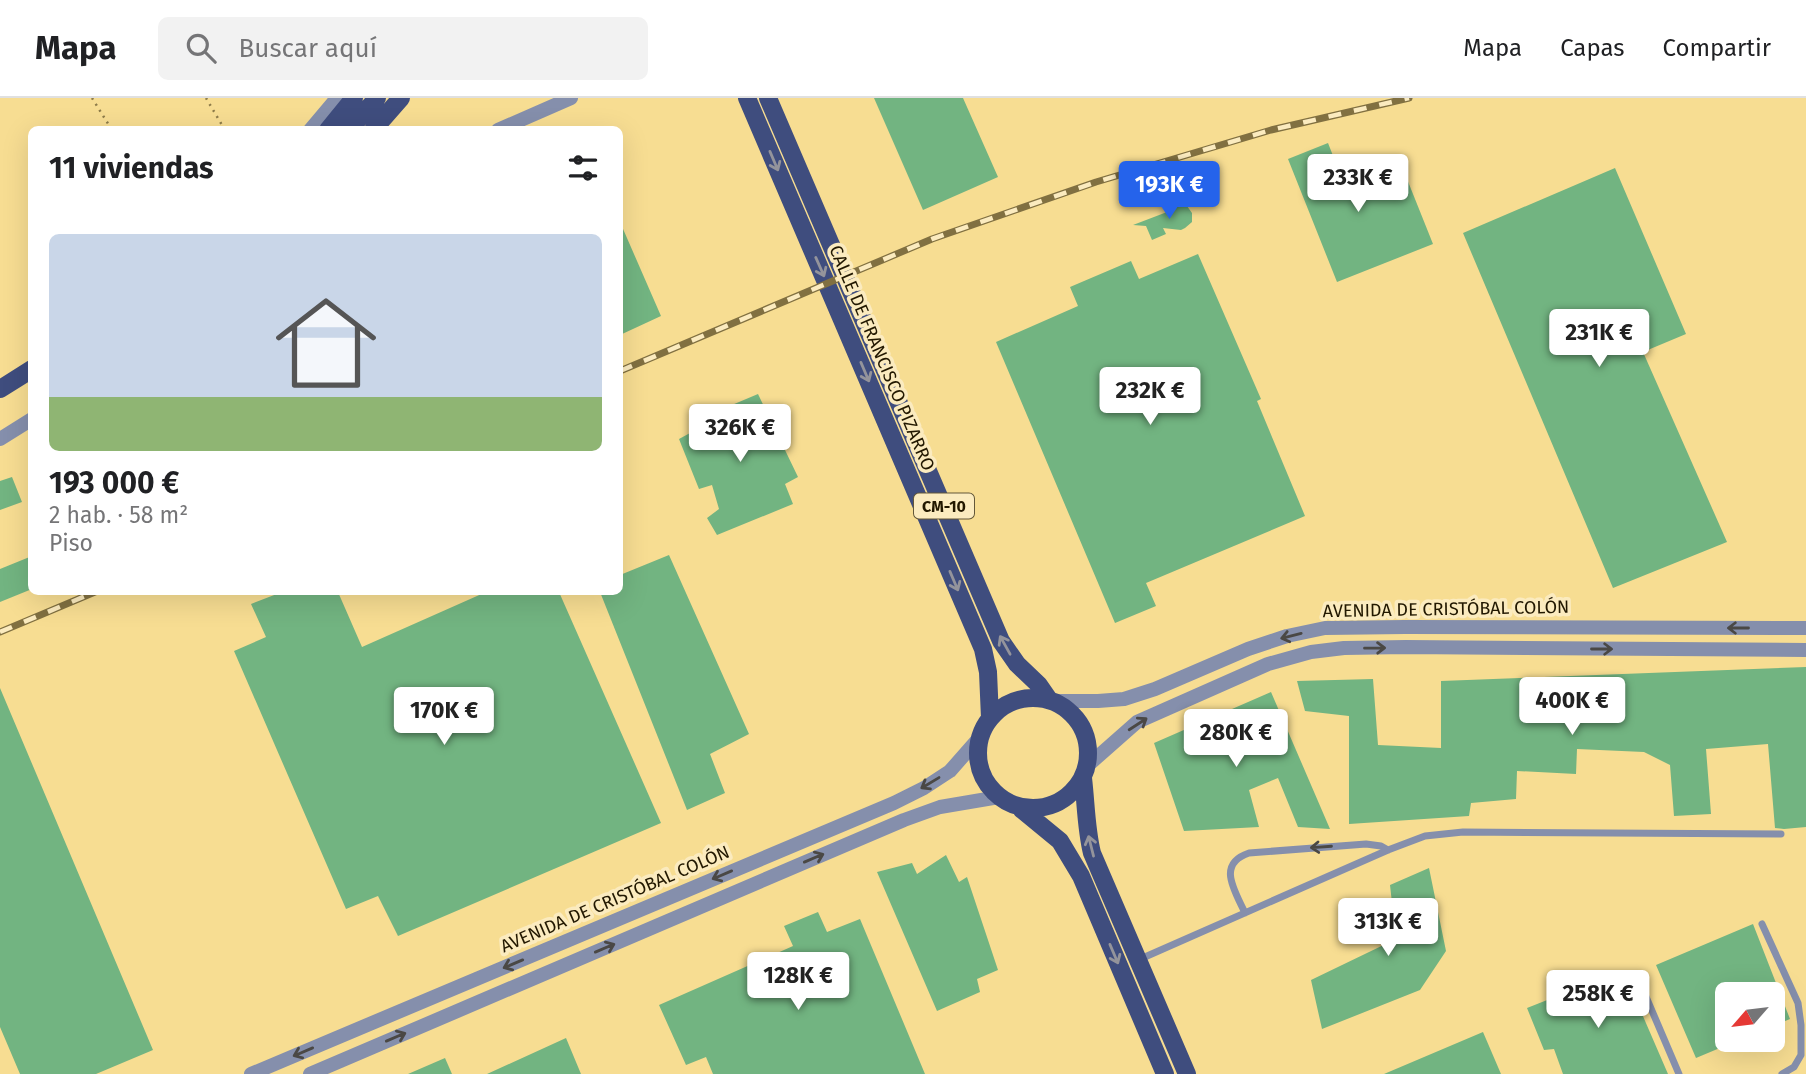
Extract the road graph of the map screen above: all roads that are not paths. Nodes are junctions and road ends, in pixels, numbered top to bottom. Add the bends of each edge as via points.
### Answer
1 (337, 98) edge
2 (354, 98) edge
3 (377, 98) edge
4 (401, 98) edge
5 (571, 98) edge
6 (747, 98) edge
7 (768, 98) edge
8 (313, 126) edge
9 (331, 126) edge
10 (352, 126) edge
11 (376, 126) edge
12 (507, 126) edge
13 (28, 372) edge
14 (0, 389) edge
15 (28, 422) edge
16 (0, 439) edge
17 (1806, 628) edge
18 (1806, 650) edge
19 (1053, 699) junction
20 (990, 718) junction
21 (980, 737) junction
22 (1084, 773) junction
23 (999, 797) junction
24 (1021, 809) junction
25 (1781, 834) dead end
26 (1388, 850) junction
27 (1245, 913) junction
28 (1762, 924) dead end
29 (1138, 960) junction
30 (1638, 978) dead end
31 (251, 1074) edge
32 (310, 1074) edge
33 (1165, 1074) edge
34 (1186, 1074) edge
35 (1679, 1074) edge
36 (1782, 1074) edge

1 - 8 street
2 - 9 main road
3 - 10 main road
4 - 11 main road
5 - 12 street
6 -> 20 main road, CALLE DE FRANCISCO PIZARRO / CM-10 via 983,649
19 -> 7 main road, CALLE DE FRANCISCO PIZARRO / CM-10 via 1001,641
13 - 14 main road
15 - 16 street
17 -> 19 street, AVENIDA DE CRISTÓBAL COLÓN via 1325,628 1248,649 1124,699
22 -> 18 street via 1137,722 1268,664 1311,652 1406,647
19 - 20 main road via 1015,701
19 - 22 main road, CM-10 via 1068,709 1083,731 1087,749
20 - 21 main road
21 - 23 main road via 981,766
21 -> 31 street, AVENIDA DE CRISTÓBAL COLÓN via 950,771 894,803
22 - 24 main road via 1066,799 1037,810
29 -> 22 main road, CM-10 via 1092,853
23 - 24 main road
32 -> 23 street via 904,820 940,807
24 -> 33 main road via 1060,841 1081,876
25 - 26 lane via 1463,832 1425,836
26 - 27 lane
26 -> 27 lane via 1366,844 1238,856 1231,867 1231,881
27 - 29 lane
28 - 36 lane via 1798,1003 1801,1025 1801,1055 1794,1068
29 - 34 main road, CM-10
30 - 35 lane

